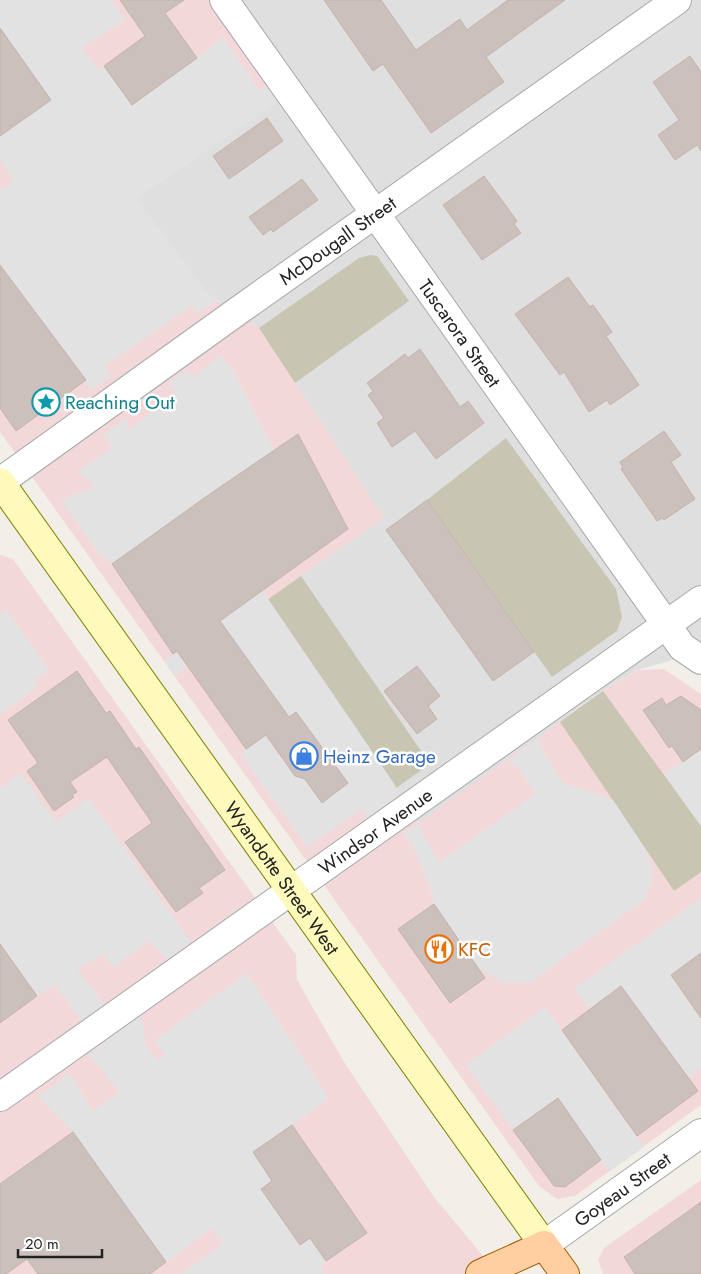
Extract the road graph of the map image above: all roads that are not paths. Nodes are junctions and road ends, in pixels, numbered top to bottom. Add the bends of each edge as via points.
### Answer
1 (224, 0) edge
2 (677, 0) edge
3 (376, 214) junction
4 (0, 482) edge
5 (701, 600) edge
6 (666, 625) junction
7 (701, 660) edge
8 (291, 890) junction
9 (0, 1097) edge
10 (701, 1133) edge
11 (544, 1245) junction
12 (480, 1274) edge
13 (531, 1274) edge
14 (565, 1274) edge

1 - 3 street, Tuscarora Street
2 - 3 street, McDougall Street
3 - 4 street, McDougall Street
3 - 6 street, Tuscarora Street
4 - 8 main road, Wyandotte Street West
5 - 6 street, Windsor Avenue
6 - 7 street, Tuscarora Street via 682,647
6 - 8 street, Windsor Avenue
8 - 9 street, Windsor Avenue
8 - 11 main road, Wyandotte Street West
10 - 11 street, Goyeau Street
11 - 12 main road
11 - 13 main road
11 - 14 main road, Wyandotte Street West

